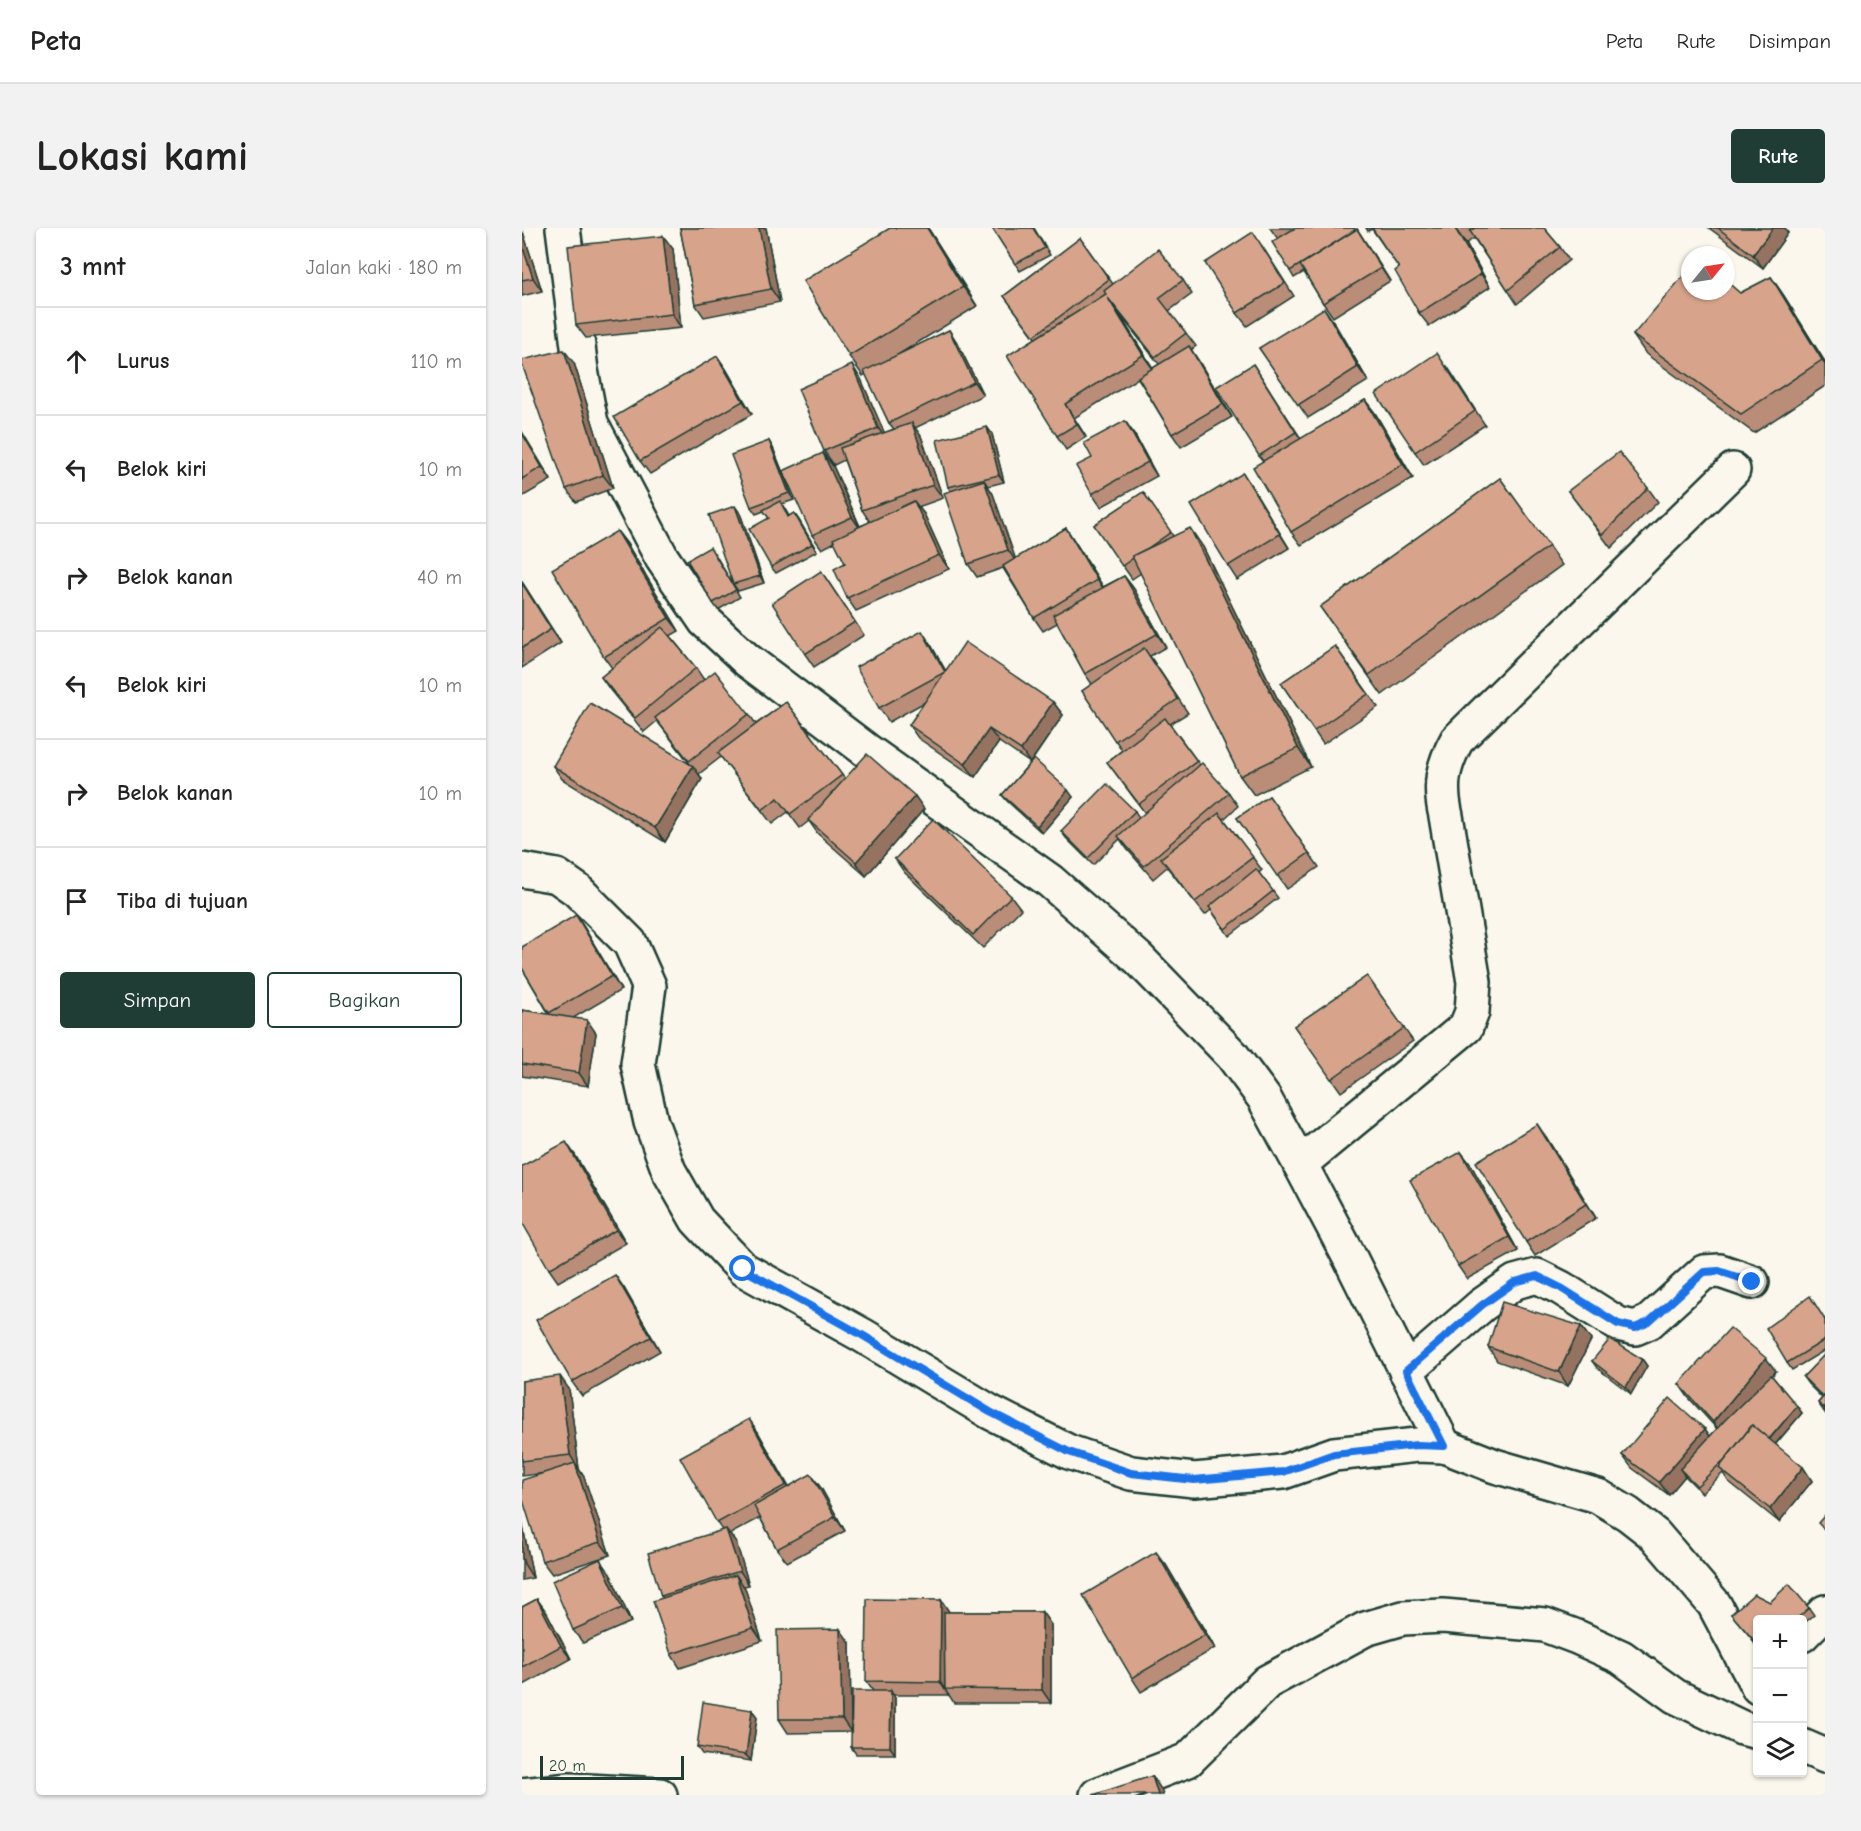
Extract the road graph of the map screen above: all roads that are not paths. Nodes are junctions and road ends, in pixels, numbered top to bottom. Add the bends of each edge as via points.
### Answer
1 (563, 228) edge
2 (1733, 470) dead end
3 (522, 870) edge
4 (1300, 1164) junction
5 (1752, 1282) dead end
6 (1406, 1371) junction
7 (1444, 1446) junction
8 (1825, 1612) edge
9 (1807, 1631) edge
10 (1753, 1674) edge
11 (1753, 1731) edge
12 (1807, 1748) edge
13 (1825, 1756) edge
14 (522, 1795) edge
15 (660, 1795) edge
16 (1097, 1795) edge

1 - 4 street via 591,423 662,558 705,621 747,660 866,750 1050,881 1139,959 1232,1055 1264,1098
2 - 4 street via 1457,740 1449,754 1441,797 1474,981 1472,1012 1466,1027
3 - 7 street via 557,876 577,890 630,943 649,986 638,1064 651,1122 669,1171 697,1220 743,1269 990,1412 1069,1452 1131,1473 1194,1480 1283,1472 1334,1454
4 - 6 street
5 - 6 street via 1719,1271 1704,1272 1649,1322 1635,1328 1618,1324 1537,1276 1515,1282 1482,1305
6 - 7 street
7 - 10 street via 1495,1466 1598,1496 1628,1514 1655,1535 1714,1604
8 - 9 street
11 - 16 street via 1675,1696 1621,1656 1545,1625 1443,1616 1403,1618 1365,1629 1267,1682 1188,1760
12 - 13 street
14 - 15 street via 570,1790

